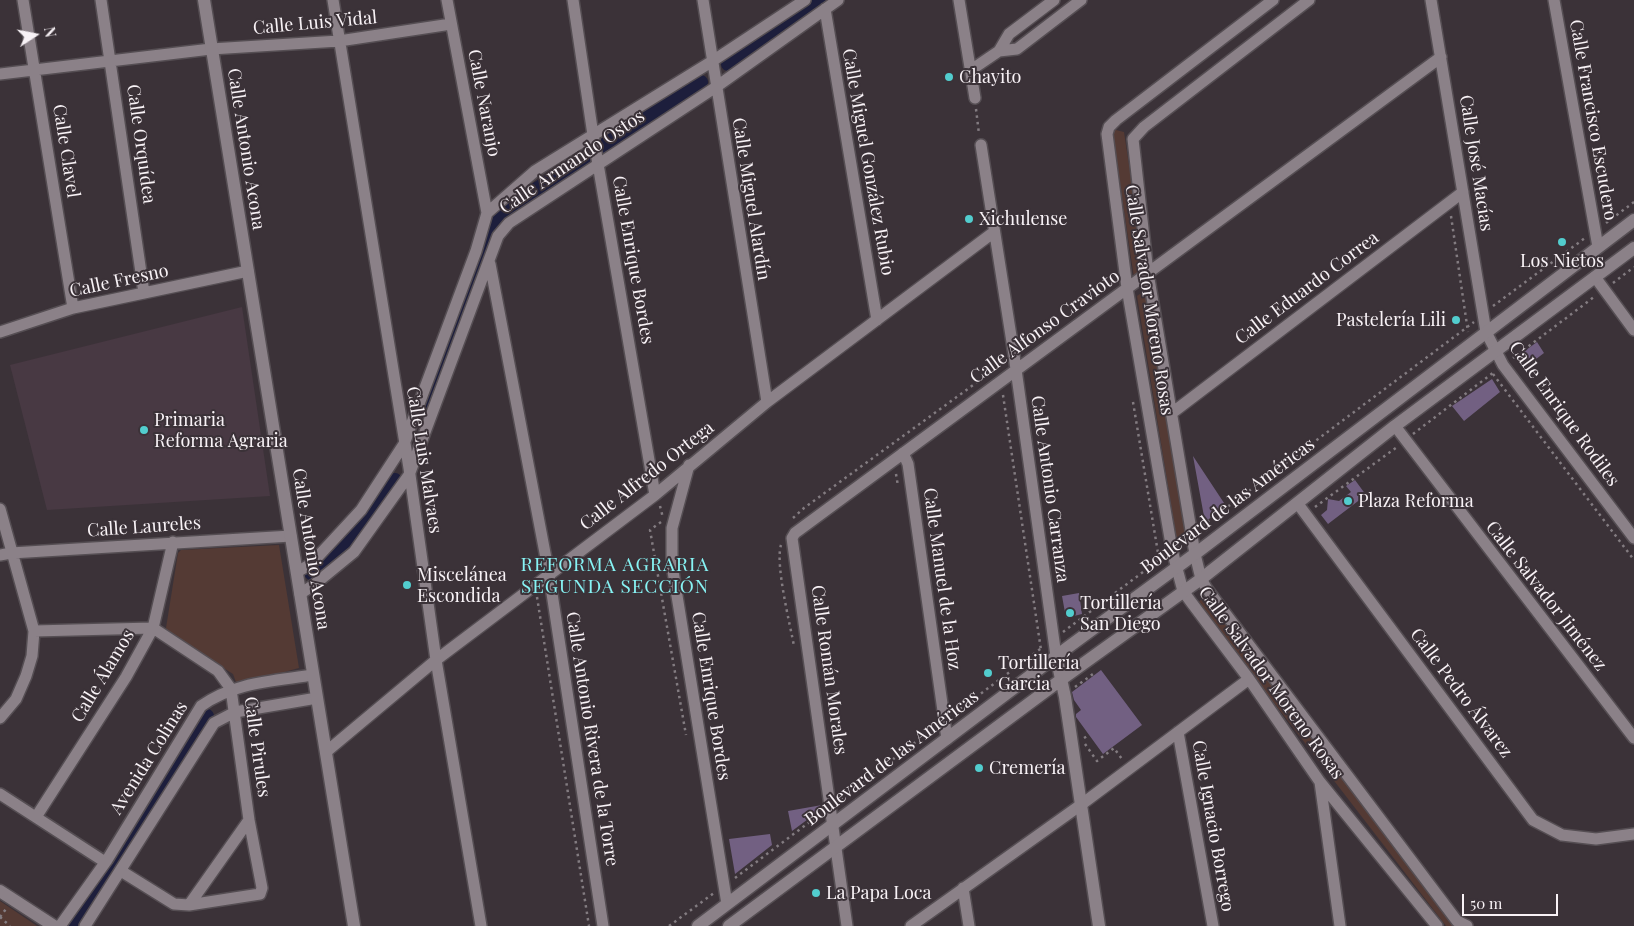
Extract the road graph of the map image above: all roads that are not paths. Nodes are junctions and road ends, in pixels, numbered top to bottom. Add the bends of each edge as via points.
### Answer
1 (23, 0) edge
2 (101, 0) edge
3 (204, 0) edge
4 (333, 0) edge
5 (447, 0) edge
6 (573, 0) edge
7 (703, 0) edge
8 (805, 0) edge
9 (838, 0) edge
10 (959, 0) edge
11 (1054, 0) edge
12 (1081, 0) edge
13 (1273, 0) edge
14 (1309, 0) edge
15 (1430, 0) edge
16 (1554, 0) edge
17 (825, 9) junction
18 (451, 24) junction
19 (339, 41) junction
20 (211, 49) junction
21 (999, 51) junction
22 (1441, 57) junction
23 (112, 59) junction
24 (711, 62) junction
25 (34, 68) junction
26 (971, 70) junction
27 (0, 74) edge
28 (716, 87) junction
29 (975, 98) road end
30 (1130, 110) junction
31 (1144, 127) junction
32 (593, 135) junction
33 (981, 145) road end
34 (599, 164) junction
35 (1463, 192) junction
36 (487, 213) junction
37 (1634, 220) edge
38 (994, 232) junction
39 (1598, 247) junction
40 (1634, 248) edge
41 (489, 262) junction
42 (248, 271) junction
43 (1148, 273) junction
44 (1595, 277) junction
45 (1127, 288) junction
46 (144, 293) junction
47 (73, 308) junction
48 (877, 320) junction
49 (1634, 330) edge
50 (0, 332) edge
51 (1486, 332) junction
52 (1495, 352) junction
53 (1016, 370) junction
54 (421, 398) junction
55 (766, 402) junction
56 (436, 403) junction
57 (1172, 413) junction
58 (1395, 426) junction
59 (404, 444) junction
60 (903, 453) junction
61 (689, 465) junction
62 (410, 475) junction
63 (655, 495) junction
64 (0, 509) edge
65 (1301, 509) junction
66 (291, 536) junction
67 (1634, 538) edge
68 (787, 540) joint
69 (173, 542) junction
70 (5, 554) edge
71 (1195, 554) junction
72 (1176, 568) junction
73 (296, 572) junction
74 (549, 574) junction
75 (1201, 579) junction
76 (1183, 591) junction
77 (300, 594) junction
78 (153, 628) junction
79 (34, 631) junction
80 (1056, 656) junction
81 (436, 660) junction
82 (313, 675) junction
83 (1062, 679) junction
84 (1249, 679) junction
85 (231, 689) junction
86 (317, 698) junction
87 (235, 712) junction
88 (0, 718) edge
89 (1629, 724) edge
90 (1178, 732) junction
91 (1634, 738) edge
92 (947, 739) junction
93 (326, 752) junction
94 (1320, 782) junction
95 (0, 794) edge
96 (1082, 804) junction
97 (36, 817) junction
98 (250, 820) junction
99 (830, 826) junction
100 (1634, 834) edge
101 (837, 845) junction
102 (106, 862) junction
103 (121, 872) junction
104 (963, 888) junction
105 (0, 891) edge
106 (727, 904) junction
107 (189, 905) junction
108 (54, 926) edge
109 (60, 926) edge
110 (85, 926) edge
111 (354, 926) edge
112 (481, 926) edge
113 (603, 926) edge
114 (698, 926) edge
115 (729, 926) edge
116 (847, 926) edge
117 (911, 926) edge
118 (969, 926) edge
119 (1099, 926) edge
120 (1213, 926) edge
121 (1340, 926) edge
122 (1438, 926) edge
123 (1467, 926) edge

1 - 25 street, Calle Clavel
2 - 23 street, Calle Orquídea
3 - 20 main road, Calle Antonio Acona
4 - 19 street, Calle Luis Malvaes
5 - 18 street, Calle Naranjo
6 - 32 street, Calle Enrique Bordes
7 - 24 street, Calle Miguel Alardín
8 - 24 street, Calle Armando Ostos
9 - 17 street, Calle Armando Ostos
10 - 26 street
11 - 21 street via 1009,34
12 - 21 street via 1017,49
13 - 30 street, Calle Salvador Moreno Rosas
14 - 31 street, Calle Salvador Moreno Rosas
15 - 22 street, Calle José Macías
16 - 39 street, Calle Francisco Escudero
17 - 28 street, Calle Armando Ostos
17 - 48 street, Calle Miguel González Rubio
18 - 19 street, Calle Luis Vidal
18 - 36 street, Calle Naranjo
19 - 20 street, Calle Luis Vidal
19 - 59 street, Calle Luis Malvaes
20 - 23 street
20 - 42 main road, Calle Antonio Acona
21 - 26 street
22 - 35 street, Calle José Macías
22 - 43 street, Calle Alfonso Cravioto
23 - 25 street
23 - 46 street, Calle Orquídea
24 - 28 street, Calle Miguel Alardín
24 - 32 street, Calle Armando Ostos
25 - 27 street
25 - 47 street, Calle Clavel
26 - 29 street
28 - 34 street, Calle Armando Ostos
28 - 55 street, Calle Miguel Alardín
30 - 31 street
30 - 45 street, Calle Salvador Moreno Rosas via 1109,127 1107,134
31 - 43 street, Calle Salvador Moreno Rosas via 1132,139 1132,145
32 - 34 street, Calle Enrique Bordes
32 - 36 street, Calle Armando Ostos via 535,171
33 - 38 street, Calle Antonio Carranza
34 - 41 street, Calle Armando Ostos via 509,222 498,236
34 - 63 street, Calle Enrique Bordes
35 - 51 street, Calle José Macías
35 - 57 street, Calle Eduardo Correa
36 - 54 street, Calle Armando Ostos
37 - 39 main road, Boulevard de las Américas
38 - 48 street, Calle Alfredo Ortega
38 - 53 street, Calle Antonio Carranza
39 - 51 main road, Boulevard de las Américas
40 - 44 main road, Boulevard de las Américas
41 - 56 street, Calle Armando Ostos
41 - 74 street, Calle Antonio Rivera de la Torre
42 - 46 street, Calle Fresno
42 - 66 main road, Calle Antonio Acona
43 - 45 street, Calle Alfonso Cravioto
43 - 57 street, Calle Salvador Moreno Rosas
44 - 49 street
44 - 52 main road, Boulevard de las Américas
45 - 53 street, Calle Alfonso Cravioto
45 - 72 street, Calle Salvador Moreno Rosas
46 - 47 street, Calle Fresno
47 - 50 street, Calle Fresno
48 - 55 street, Calle Alfredo Ortega
51 - 52 street, Calle Enrique Rodiles
51 - 71 main road, Boulevard de las Américas
52 - 58 main road, Boulevard de las Américas
52 - 67 street, Calle Enrique Rodiles
53 - 60 street, Calle Alfonso Cravioto
53 - 80 street, Calle Antonio Carranza
54 - 56 street
54 - 59 street, Calle Armando Ostos
55 - 61 street, Calle Alfredo Ortega
56 - 62 street, Calle Armando Ostos
57 - 71 street, Calle Salvador Moreno Rosas
58 - 65 main road, Boulevard de las Américas
58 - 89 street, Calle Salvador Jiménez
59 - 62 street, Calle Luis Malvaes
59 - 73 street, Calle Armando Ostos via 361,510 311,564
60 - 68 street, Calle Alfonso Cravioto
60 - 92 street, Calle Manuel de la Hoz via 908,464
61 - 63 street, Calle Alfredo Ortega
61 - 106 street, Calle Enrique Bordes via 672,528 672,565
62 - 77 street, Calle Armando Ostos via 354,552
62 - 81 street, Calle Luis Malvaes
63 - 74 street, Calle Alfredo Ortega
64 - 70 street
65 - 75 main road, Boulevard de las Américas
65 - 100 street, Calle Pedro Álvarez via 1534,820 1562,835 1596,839
66 - 69 street, Calle Laureles
66 - 73 main road, Calle Antonio Acona
68 - 99 street, Calle Román Morales via 831,807
69 - 70 street, Calle Laureles
69 - 78 street, Calle Álamos
70 - 79 street
71 - 72 main road, Boulevard de las Américas
71 - 75 street, Calle Salvador Moreno Rosas
72 - 76 street, Calle Salvador Moreno Rosas
72 - 80 main road, Boulevard de las Américas
73 - 77 main road, Calle Antonio Acona
74 - 81 street, Calle Alfredo Ortega
74 - 113 street, Calle Antonio Rivera de la Torre
75 - 76 main road, Boulevard de las Américas
75 - 123 street, Calle Salvador Moreno Rosas via 1457,921
76 - 83 main road, Boulevard de las Américas
76 - 84 street, Calle Salvador Moreno Rosas
77 - 82 main road, Calle Antonio Acona
78 - 79 street
78 - 85 street, Calle Pirules via 218,671
78 - 97 street, Calle Álamos via 126,678
79 - 88 street via 26,676 16,698
80 - 83 main road, Calle Antonio Carranza
80 - 92 main road, Boulevard de las Américas
81 - 93 street, Calle Alfredo Ortega
81 - 112 street, Calle Luis Malvaes
82 - 85 street, Avenida Colinas
82 - 86 main road, Calle Antonio Acona
83 - 96 main road, Calle Antonio Carranza
83 - 101 main road, Boulevard de las Américas
84 - 90 street
84 - 94 street, Calle Salvador Moreno Rosas
85 - 87 street, Calle Pirules
85 - 102 street, Avenida Colinas via 201,706
86 - 87 street, Avenida Colinas
86 - 93 main road, Calle Antonio Acona
87 - 98 street, Calle Pirules
87 - 103 street, Avenida Colinas via 214,723
89 - 91 street, Calle Salvador Jiménez
90 - 96 street
90 - 120 street, Calle Ignacio Borrego
92 - 99 main road, Boulevard de las Américas
93 - 111 main road, Calle Antonio Acona
94 - 121 street
94 - 122 street, Calle Salvador Moreno Rosas
95 - 97 street
96 - 104 street
96 - 119 main road, Calle Antonio Carranza
97 - 102 street
98 - 107 street, Calle Pirules
98 - 107 street, Calle Pirules via 262,888 260,894
99 - 101 street, Calle Román Morales
99 - 106 main road, Boulevard de las Américas
101 - 115 main road, Boulevard de las Américas
101 - 116 street, Calle Román Morales
102 - 109 street, Avenida Colinas
103 - 107 street, Calle Pirules via 174,904
103 - 110 street, Avenida Colinas
104 - 117 street
104 - 118 street
105 - 108 main road
106 - 114 main road, Boulevard de las Américas

